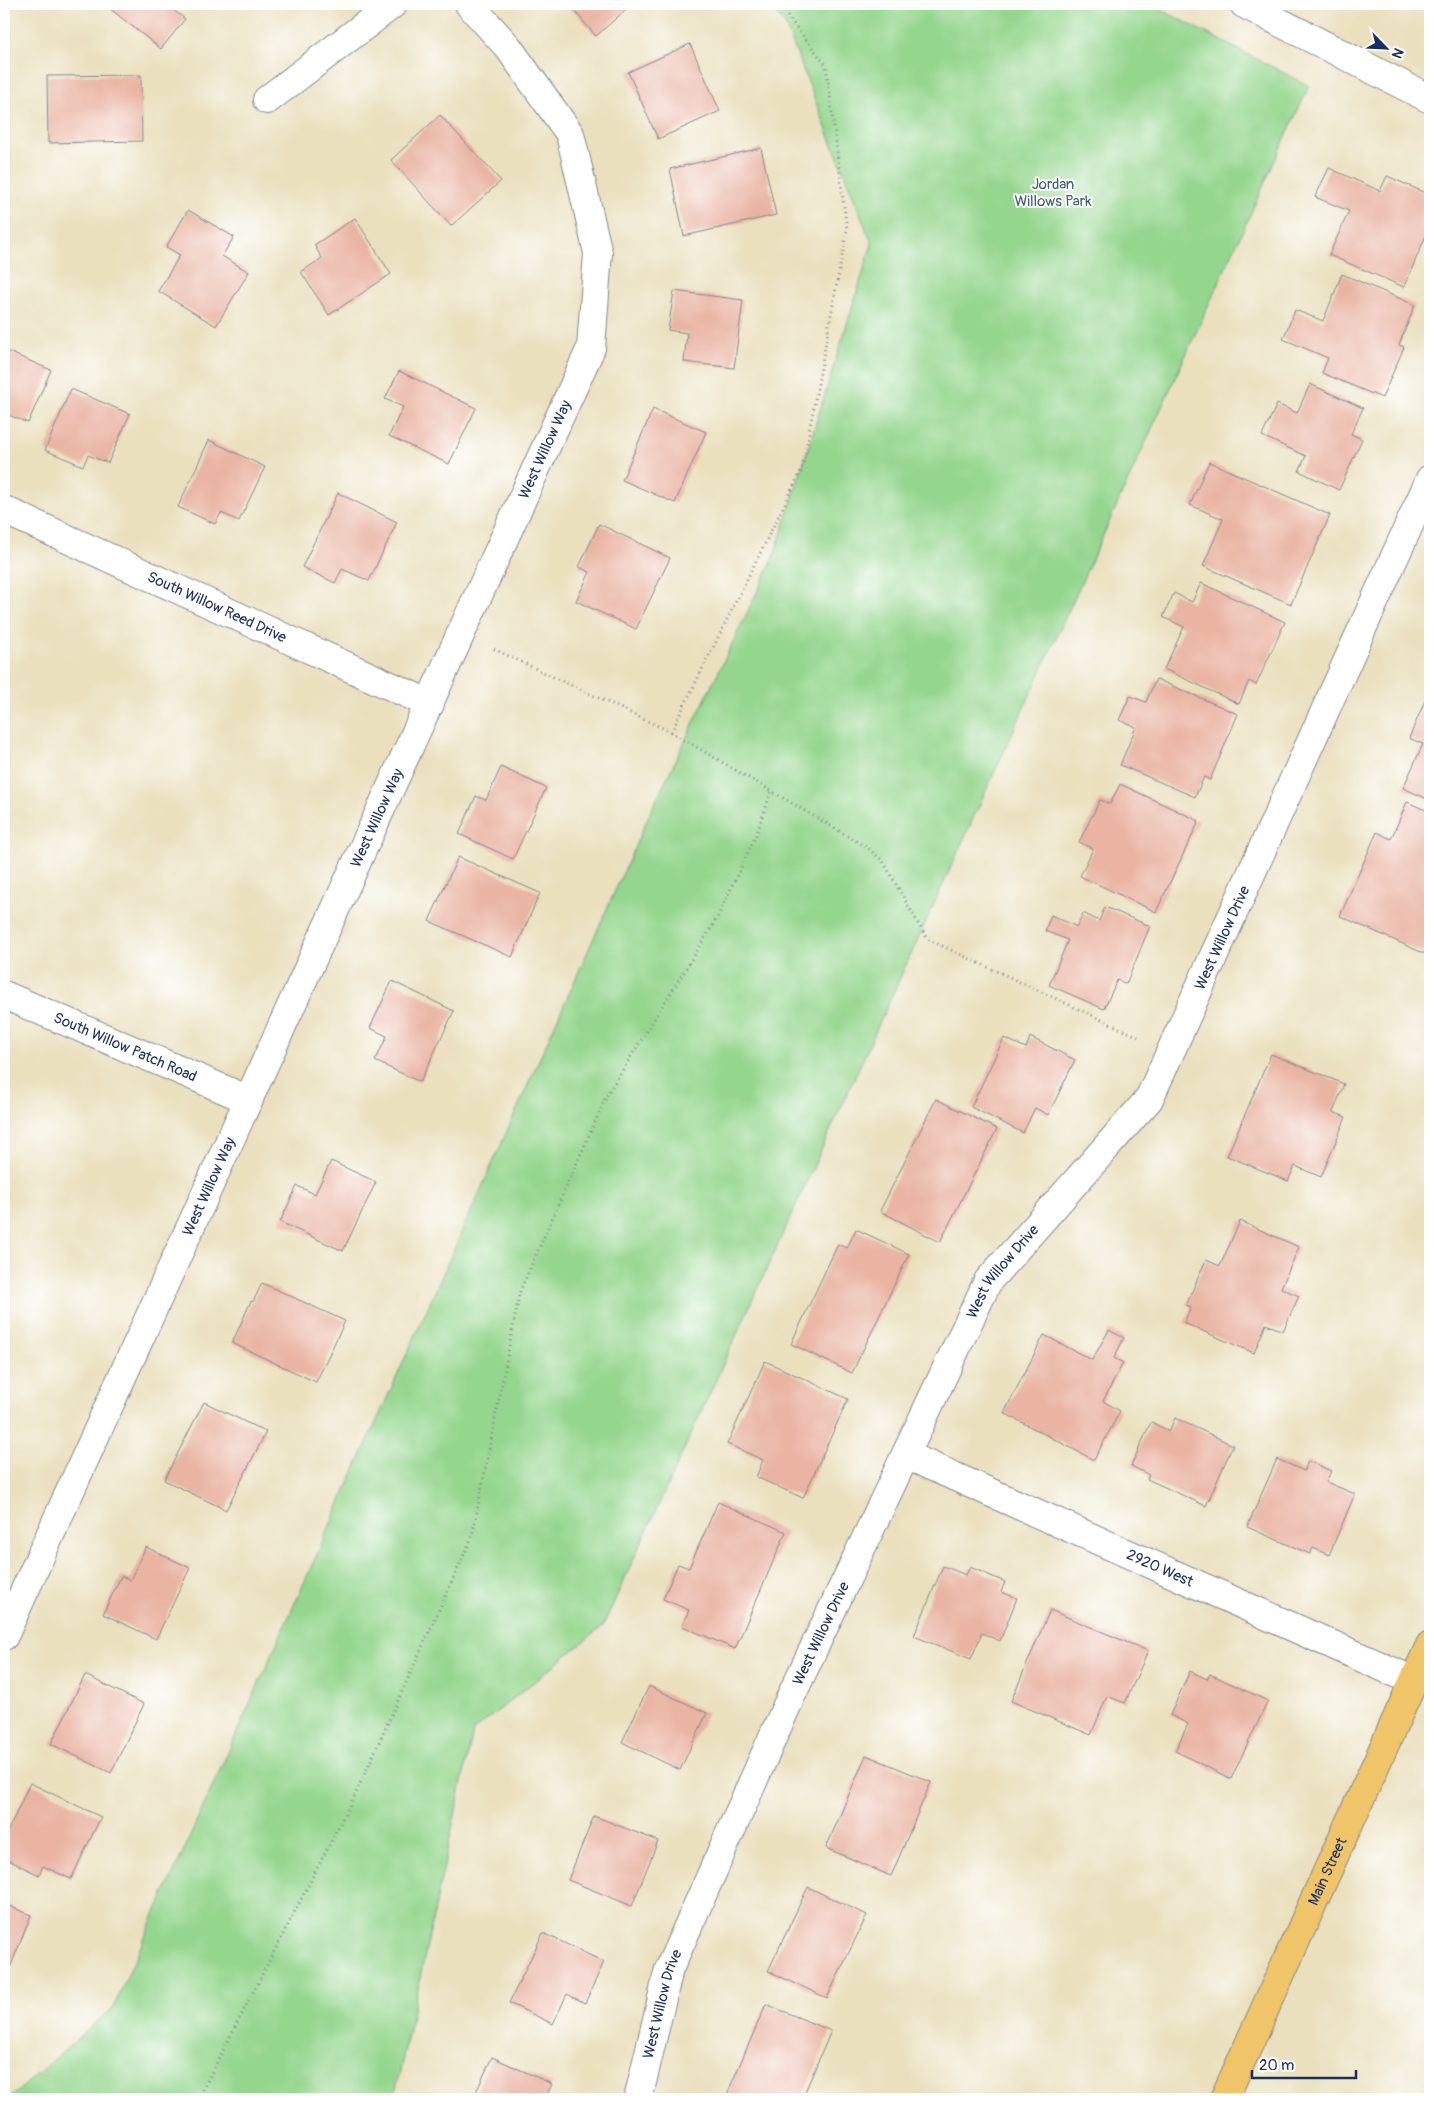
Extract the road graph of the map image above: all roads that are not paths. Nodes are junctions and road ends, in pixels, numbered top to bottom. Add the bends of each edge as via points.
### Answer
1 (393, 4) edge
2 (469, 4) edge
3 (1244, 4) edge
4 (1430, 99) edge
5 (268, 100) dead end
6 (1430, 479) edge
7 (4, 510) edge
8 (430, 704) junction
9 (4, 995) edge
10 (249, 1100) junction
11 (906, 1455) junction
12 (4, 1636) edge
13 (1430, 1645) edge
14 (1414, 1681) junction
15 (638, 2099) edge
16 (1224, 2099) edge

1 - 5 street
2 - 8 street, West Willow Way via 508,47 570,134 598,252 591,348
3 - 4 street
6 - 11 street, West Willow Drive via 1150,1099 988,1281
7 - 8 street, South Willow Reed Drive
8 - 10 street, West Willow Way
9 - 10 street, South Willow Patch Road
10 - 12 street, West Willow Way
11 - 14 street, 2920 West
11 - 15 street, West Willow Drive via 793,1692 669,1969
13 - 14 main road, Main Street
14 - 16 main road, Main Street

